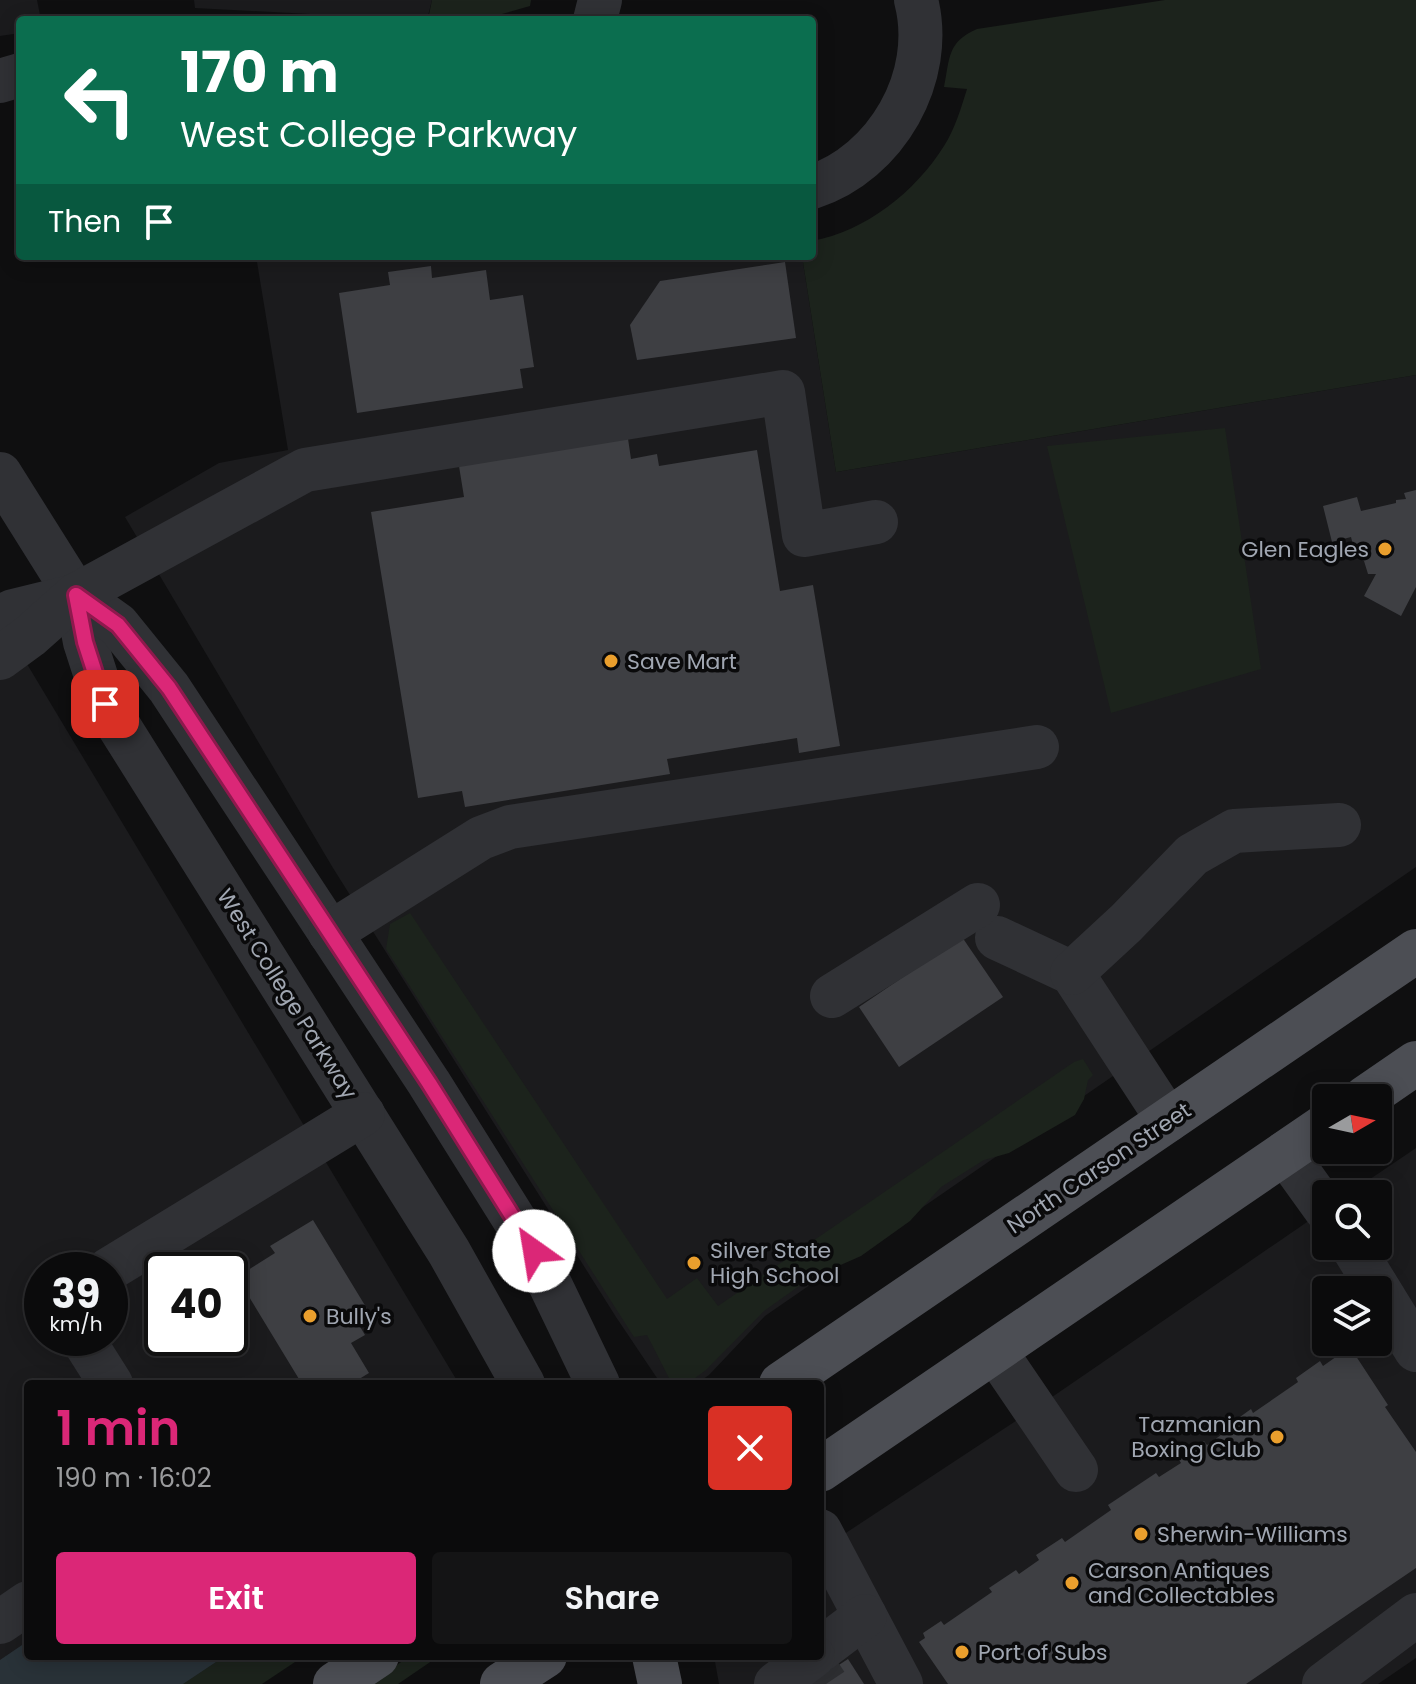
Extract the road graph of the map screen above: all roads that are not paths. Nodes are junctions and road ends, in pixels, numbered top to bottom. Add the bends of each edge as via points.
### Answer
1 (926, 1) edge
2 (816, 186) edge
3 (0, 474) edge
4 (876, 522) dead end
5 (76, 595) junction
6 (0, 617) edge
7 (0, 658) edge
8 (1037, 747) dead end
9 (1339, 825) dead end
10 (330, 933) junction
11 (1416, 951) edge
12 (1072, 973) junction
13 (832, 996) dead end
14 (1416, 1063) edge
15 (1385, 1084) edge
16 (363, 1114) junction
17 (1168, 1120) junction
18 (1312, 1135) edge
19 (1285, 1153) junction
20 (1312, 1191) edge
21 (128, 1258) edge
22 (1361, 1260) edge
23 (1416, 1350) edge
24 (995, 1351) junction
25 (93, 1356) edge
26 (108, 1380) edge
27 (521, 1380) edge
28 (596, 1380) edge
29 (787, 1380) edge
30 (824, 1467) edge
31 (1076, 1470) dead end
32 (824, 1539) edge
33 (24, 1606) edge
34 (1416, 1615) edge
35 (865, 1616) junction
36 (0, 1622) edge
37 (824, 1651) edge
38 (371, 1660) edge
39 (539, 1660) edge
40 (655, 1660) edge
41 (335, 1684) edge
42 (502, 1684) edge
43 (660, 1684) edge
44 (901, 1684) edge
45 (1324, 1684) edge

1 - 2 street via 911,89 892,127 864,159
3 - 5 street, West College Parkway
4 - 5 street via 804,535 783,392 305,470
5 - 6 street
5 - 7 street
5 - 10 street, West College Parkway via 118,625 169,688
5 - 16 street, West College Parkway via 105,704
8 - 10 street via 510,827 481,838
9 - 12 street via 1234,831 1192,855
10 - 28 street, West College Parkway via 534,1251
11 - 17 main road, North Carson Street
12 - 13 street via 988,921
12 - 17 street
14 - 15 main road
16 - 21 street
16 - 27 street, West College Parkway
17 - 29 main road, North Carson Street
18 - 19 main road
19 - 20 street
19 - 24 main road
22 - 23 street
24 - 30 main road
24 - 31 street
25 - 26 street
32 - 35 street
33 - 36 street
34 - 45 street
35 - 37 street
35 - 44 street
38 - 41 main road
39 - 42 main road
40 - 43 main road

